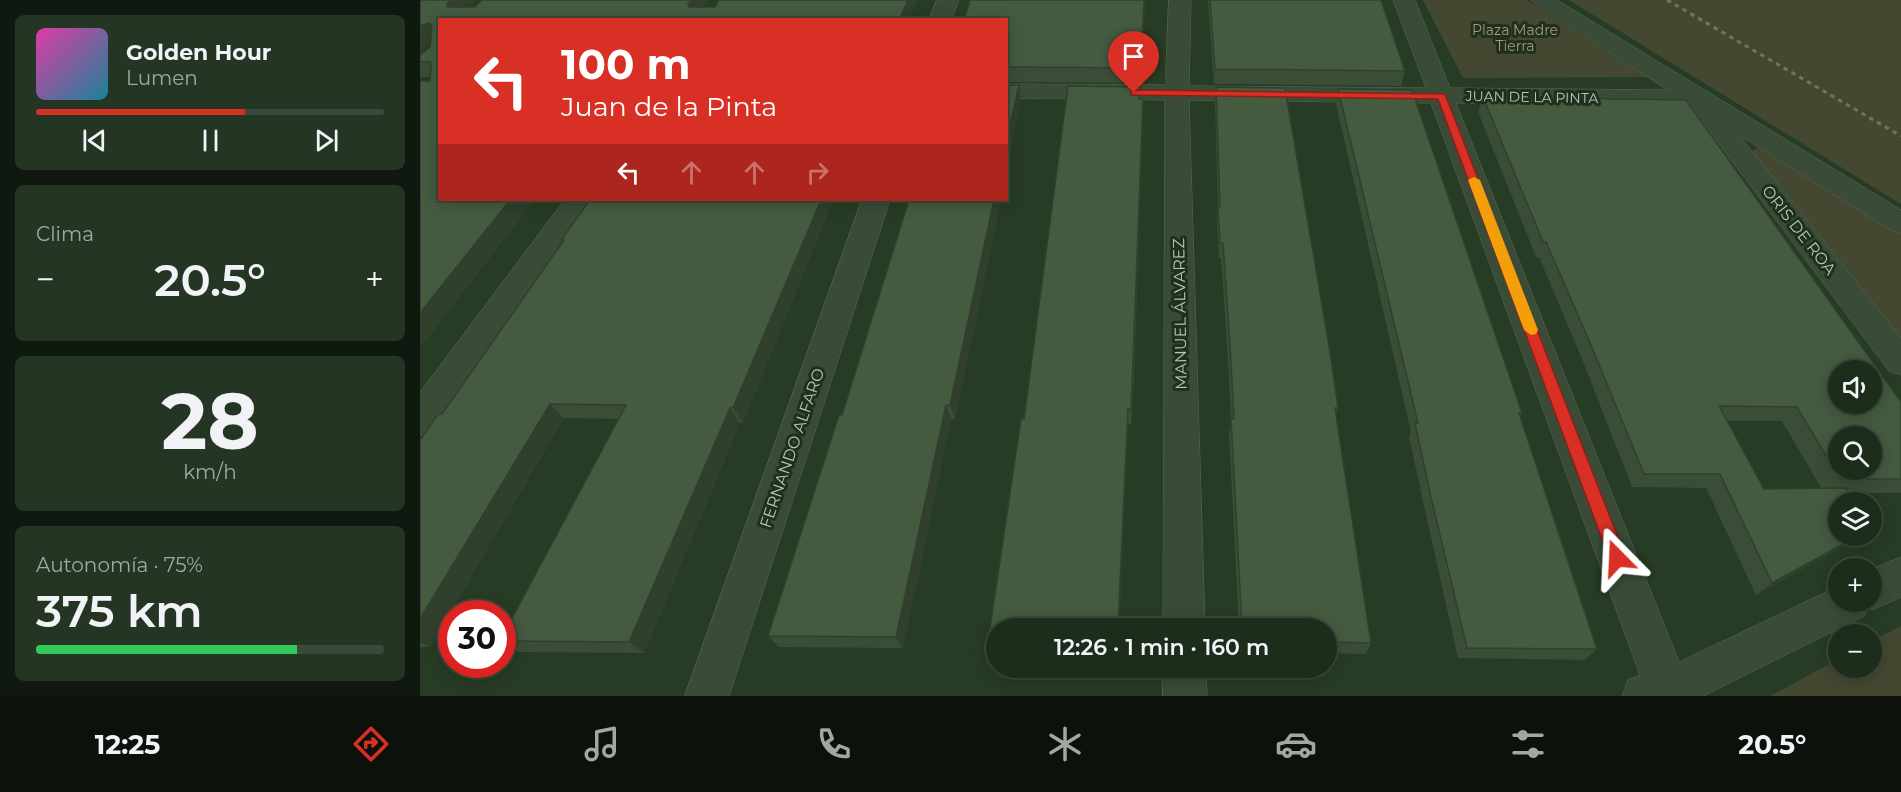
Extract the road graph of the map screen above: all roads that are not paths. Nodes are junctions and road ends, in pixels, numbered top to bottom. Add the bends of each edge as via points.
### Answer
1 (948, 0) edge
2 (1180, 0) edge
3 (1404, 0) edge
4 (1542, 0) edge
5 (941, 18) edge
6 (1008, 91) edge
7 (1177, 93) junction
8 (1442, 96) junction
9 (1697, 98) junction
10 (578, 201) edge
11 (876, 201) edge
12 (1901, 223) edge
13 (1901, 362) edge
14 (420, 420) edge
15 (1901, 576) edge
16 (1882, 585) edge
17 (1828, 612) edge
18 (1184, 618) edge
19 (1184, 678) edge
20 (1656, 693) edge
21 (707, 696) edge
22 (1185, 696) edge

1 - 5 street
2 - 7 street, MANUEL ÁLVAREZ
3 - 8 street
4 - 9 street, ORIS DE ROA
6 - 7 street, JUAN DE LA PINTA
7 - 8 street, JUAN DE LA PINTA
7 - 18 street, MANUEL ÁLVAREZ
8 - 9 street, JUAN DE LA PINTA
8 - 20 street
9 - 12 street, ORIS DE ROA
9 - 13 street, ORIS DE ROA
10 - 14 street
11 - 21 street, FERNANDO ALFARO
15 - 16 street
17 - 20 street
19 - 22 street

